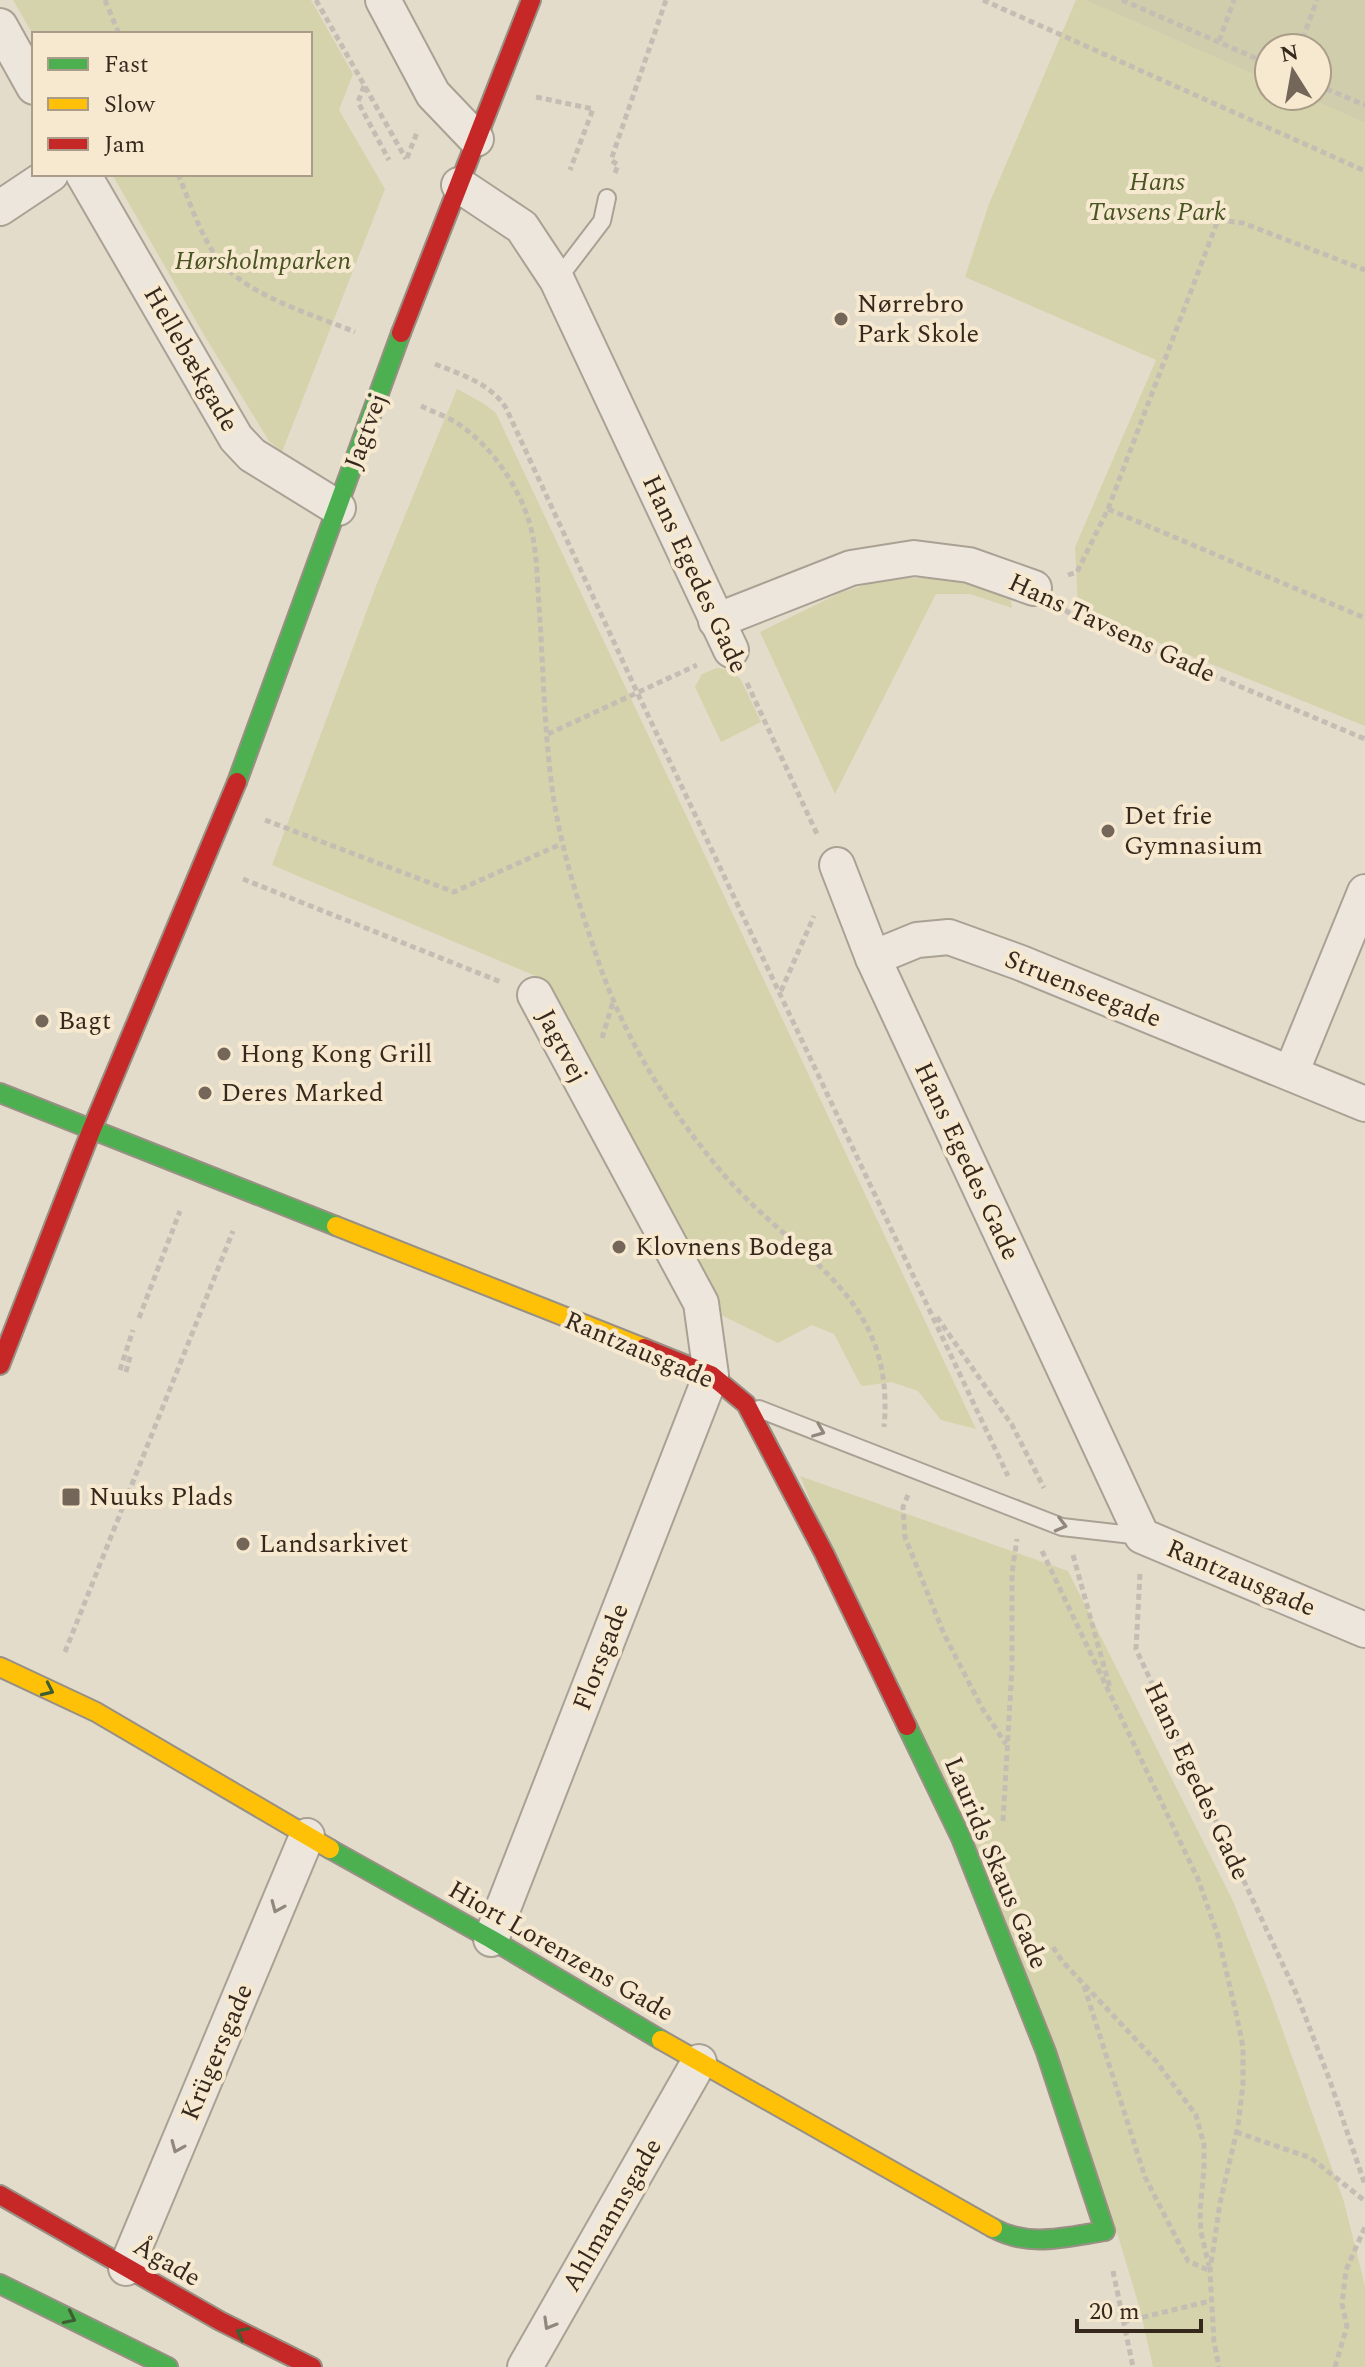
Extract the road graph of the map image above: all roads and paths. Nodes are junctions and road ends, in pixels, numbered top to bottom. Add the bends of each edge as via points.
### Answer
1 (105, 0) edge
2 (316, 0) edge
3 (383, 0) edge
4 (531, 0) edge
5 (666, 0) edge
6 (983, 0) edge
7 (1122, 0) edge
8 (1234, 0) edge
9 (1317, 0) edge
10 (0, 26) edge
11 (118, 32) edge
12 (1305, 32) edge
13 (1219, 41) junction
14 (1253, 57) edge
15 (32, 83) edge
16 (364, 85) junction
17 (496, 87) junction
18 (1333, 92) edge
19 (1365, 105) edge
20 (476, 139) junction
21 (406, 159) dead end
22 (389, 160) dead end
23 (570, 170) dead end
24 (1365, 171) edge
25 (48, 176) edge
26 (84, 176) edge
27 (179, 176) edge
28 (459, 185) junction
29 (607, 198) joint
30 (0, 208) edge
31 (1365, 270) edge
32 (557, 280) junction
33 (396, 349) junction
34 (381, 387) junction
35 (338, 508) junction
36 (1108, 509) junction
37 (1034, 588) junction
38 (1365, 618) edge
39 (723, 635) junction
40 (637, 692) junction
41 (548, 734) junction
42 (1365, 739) edge
43 (228, 806) junction
44 (561, 844) junction
45 (205, 864) junction
46 (837, 865) junction
47 (1365, 892) edge
48 (873, 958) junction
49 (781, 992) junction
50 (535, 995) joint
51 (1291, 1073) junction
52 (0, 1093) edge
53 (1365, 1104) edge
54 (91, 1131) junction
55 (248, 1193) junction
56 (166, 1245) dead end
57 (139, 1318) dead end
58 (133, 1330) dead end
59 (131, 1353) dead end
60 (0, 1365) edge
61 (711, 1375) junction
62 (746, 1404) junction
63 (873, 1454) junction
64 (918, 1471) junction
65 (1021, 1511) junction
66 (1142, 1536) junction
67 (1365, 1630) edge
68 (0, 1667) edge
69 (50, 1690) junction
70 (1007, 1745) junction
71 (1002, 1822) dead end
72 (307, 1836) junction
73 (491, 1939) junction
74 (1048, 1939) dead end
75 (1083, 1983) junction
76 (699, 2062) junction
77 (1236, 2132) junction
78 (1365, 2185) edge
79 (0, 2195) edge
80 (1365, 2201) edge
81 (1365, 2227) edge
82 (1105, 2231) junction
83 (126, 2268) junction
84 (1210, 2271) junction
85 (0, 2284) edge
86 (1210, 2301) junction
87 (1123, 2322) junction
88 (168, 2367) edge
89 (312, 2367) edge
90 (525, 2367) edge
91 (1133, 2367) edge
92 (1219, 2367) edge
93 (1335, 2367) edge

1 - 11 path
2 - 16 path
3 - 20 street via 433,94
4 - 17 street, Jagtvej
5 - 29 path via 611,160 618,165
6 - 24 path
7 - 13 path
8 - 13 path
9 - 12 path
10 - 15 street
13 - 14 path
16 - 21 path
16 - 22 path via 358,102
17 - 20 street, Jagtvej
17 - 23 path via 593,109
18 - 19 path
20 - 28 street, Jagtvej
25 - 30 street
26 - 35 street, Hellebækgade via 236,438 252,455
27 - 33 path via 217,258 234,276 256,291
28 - 32 street, Hans Egedes Gade via 522,227
28 - 33 street, Jagtvej
29 - 32 lane via 602,221
31 - 36 path via 1243,223 1218,220
32 - 39 street, Hans Egedes Gade
33 - 34 street, Jagtvej
33 - 40 path via 500,397
34 - 35 street, Jagtvej
34 - 41 path via 462,426 514,487 529,520 536,559
35 - 43 street, Jagtvej
36 - 37 path via 1077,572
36 - 38 path
37 - 39 street, Hans Tavsens Gade via 969,565 914,558 851,568
37 - 42 path, Hans Tavsens Gade via 1075,617
39 - 40 path
39 - 46 path, Hans Egedes Gade via 821,844
40 - 41 path
40 - 49 path
41 - 44 path
43 - 44 path via 454,892
43 - 45 street, Jagtvej
44 - 63 path via 613,1001 661,1093 737,1191 822,1268 859,1311 879,1352 883,1378 884,1425
45 - 50 path, Jagtvej
45 - 54 street, Jagtvej
46 - 48 street, Hans Egedes Gade
46 - 49 path
47 - 51 street
48 - 51 street, Struenseegade via 917,940 949,937
48 - 66 street, Hans Egedes Gade
49 - 65 path
50 - 61 street, Jagtvej via 701,1303
51 - 53 street, Struenseegade
52 - 54 street, Rantzausgade
54 - 55 street, Rantzausgade
54 - 60 street, Jagtvej
55 - 61 street, Rantzausgade
55 - 69 path
56 - 57 path
58 - 59 path via 123,1371
61 - 62 street, Rantzausgade
61 - 73 street, Florsgade
62 -> 63 lane, Rantzausgade
62 - 82 street, Laurids Skaus Gade via 961,1838 1046,2052
63 - 64 lane, Rantzausgade
64 - 65 lane, Rantzausgade
64 - 70 path via 903,1507 905,1537 944,1634
65 -> 66 lane, Rantzausgade via 1062,1527
65 - 70 path via 1012,1573
65 - 77 path via 1198,1879 1218,1936 1243,2047
66 - 67 street, Rantzausgade
66 - 78 path, Hans Egedes Gade via 1136,1649 1297,1995
68 -> 69 street, Hiort Lorenzens Gade
69 - 72 street, Hiort Lorenzens Gade
70 - 71 path
72 - 73 street, Hiort Lorenzens Gade
72 -> 83 street, Krügersgade
73 - 76 street, Hiort Lorenzens Gade
74 - 75 path
75 - 84 path via 1145,2177 1188,2261
75 - 84 path via 1156,2061 1196,2115 1204,2145 1201,2232
76 - 82 street, Hiort Lorenzens Gade via 1004,2234 1035,2241
76 -> 90 street, Ahlmannsgade
77 - 80 path via 1311,2158
77 - 84 path
79 - 83 street, Ågade
81 - 93 path via 1346,2270 1342,2304 1347,2326
82 - 87 path
89 -> 83 street, Ågade
84 - 86 path
85 -> 88 street
86 - 87 path
86 - 92 path
87 - 91 path

